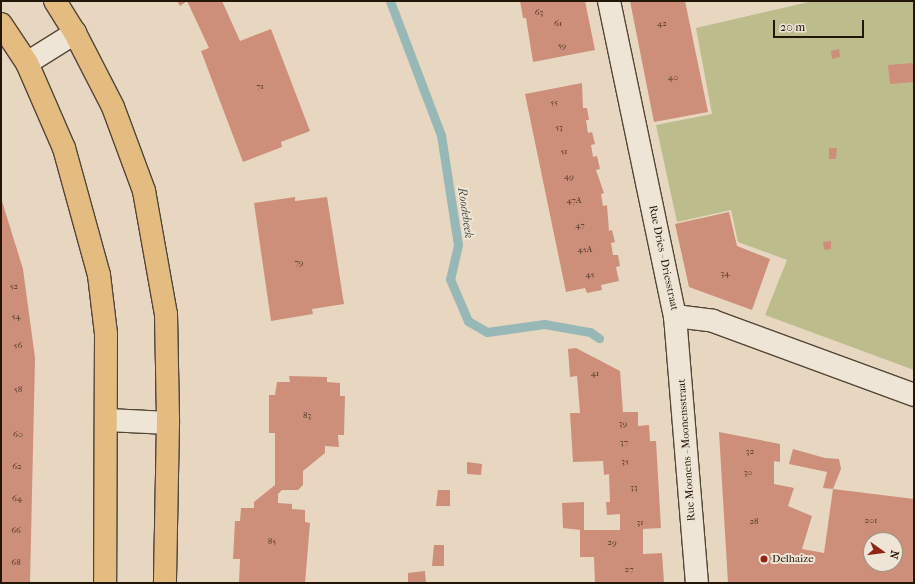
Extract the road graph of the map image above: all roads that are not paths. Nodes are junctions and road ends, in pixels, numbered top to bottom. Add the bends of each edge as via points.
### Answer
1 (55, 1) edge
2 (609, 1) edge
3 (2, 28) edge
4 (75, 33) junction
5 (27, 63) junction
6 (675, 316) junction
7 (914, 395) edge
8 (108, 420) junction
9 (168, 423) junction
10 (105, 583) edge
11 (165, 583) edge
12 (697, 583) edge

1 - 4 main road
2 - 6 street, Rue Dries - Driesstraat
3 - 5 main road
4 - 5 street
4 - 9 main road via 113,107 144,191 166,314
5 - 8 main road via 64,148 99,275 106,334
6 - 7 street, Rue Dries - Driesstraat via 713,321
6 - 12 street, Rue Moonens - Moonensstraat
8 - 9 street
8 - 10 main road
9 - 11 main road

